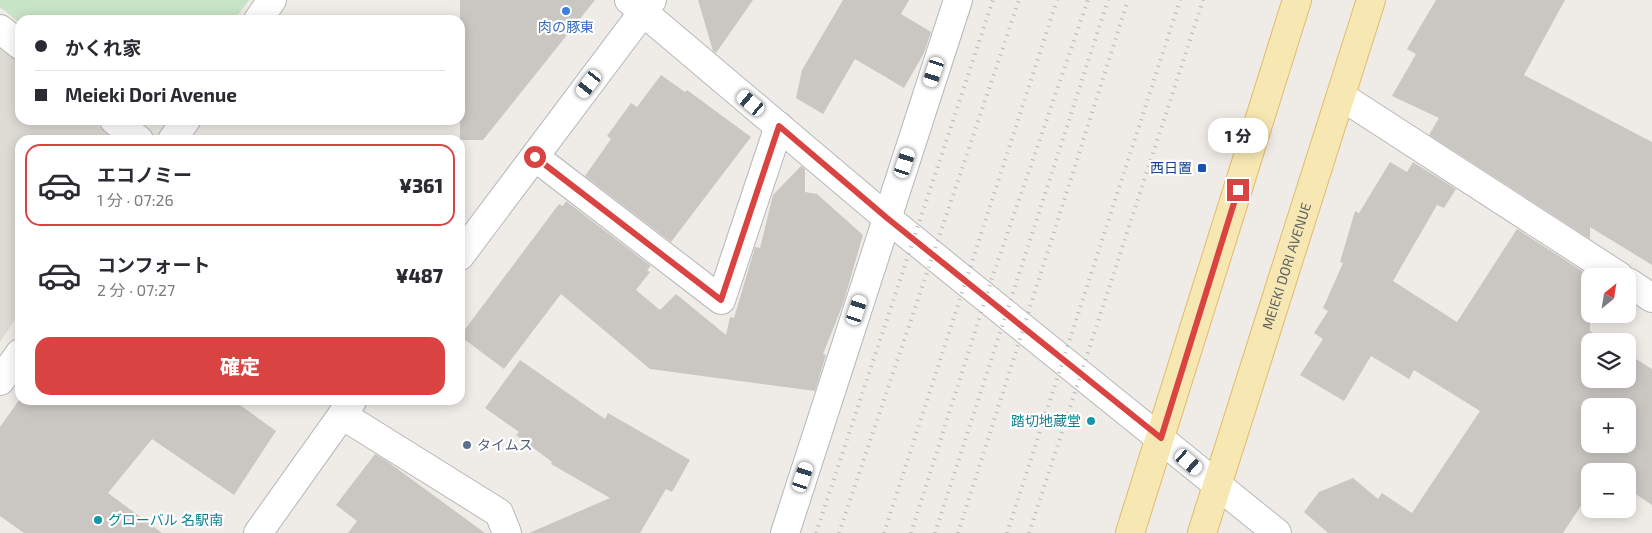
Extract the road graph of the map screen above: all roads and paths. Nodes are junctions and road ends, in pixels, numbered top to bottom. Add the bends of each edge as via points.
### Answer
1 (272, 0) edge
2 (958, 0) edge
3 (1297, 0) edge
4 (1371, 0) edge
5 (641, 4) edge
6 (262, 15) edge
7 (0, 29) edge
8 (15, 41) edge
9 (1341, 96) junction
10 (120, 125) edge
11 (779, 126) junction
12 (133, 135) edge
13 (535, 157) junction
14 (887, 218) junction
15 (465, 249) edge
16 (1607, 268) edge
17 (1636, 287) edge
18 (1652, 298) edge
19 (15, 360) edge
20 (0, 381) edge
21 (348, 408) edge
22 (1161, 438) junction
23 (1217, 486) junction
24 (258, 533) edge
25 (507, 533) edge
26 (785, 533) edge
27 (1130, 533) edge
28 (1202, 533) edge
29 (1277, 533) edge

1 - 6 street
2 - 14 street
3 - 22 main road
4 - 9 main road, MEIEKI DORI AVENUE
5 - 11 street
5 - 13 street
7 - 8 street
9 - 16 street
9 - 23 main road, MEIEKI DORI AVENUE
10 - 12 street
11 - 13 street via 721,300
11 - 14 street
13 - 15 street
14 - 22 street
14 - 26 street
17 - 18 street
19 - 20 street
21 - 24 street
21 - 25 street via 498,513
22 - 23 street
22 - 27 main road
23 - 28 main road, MEIEKI DORI AVENUE
23 - 29 street

